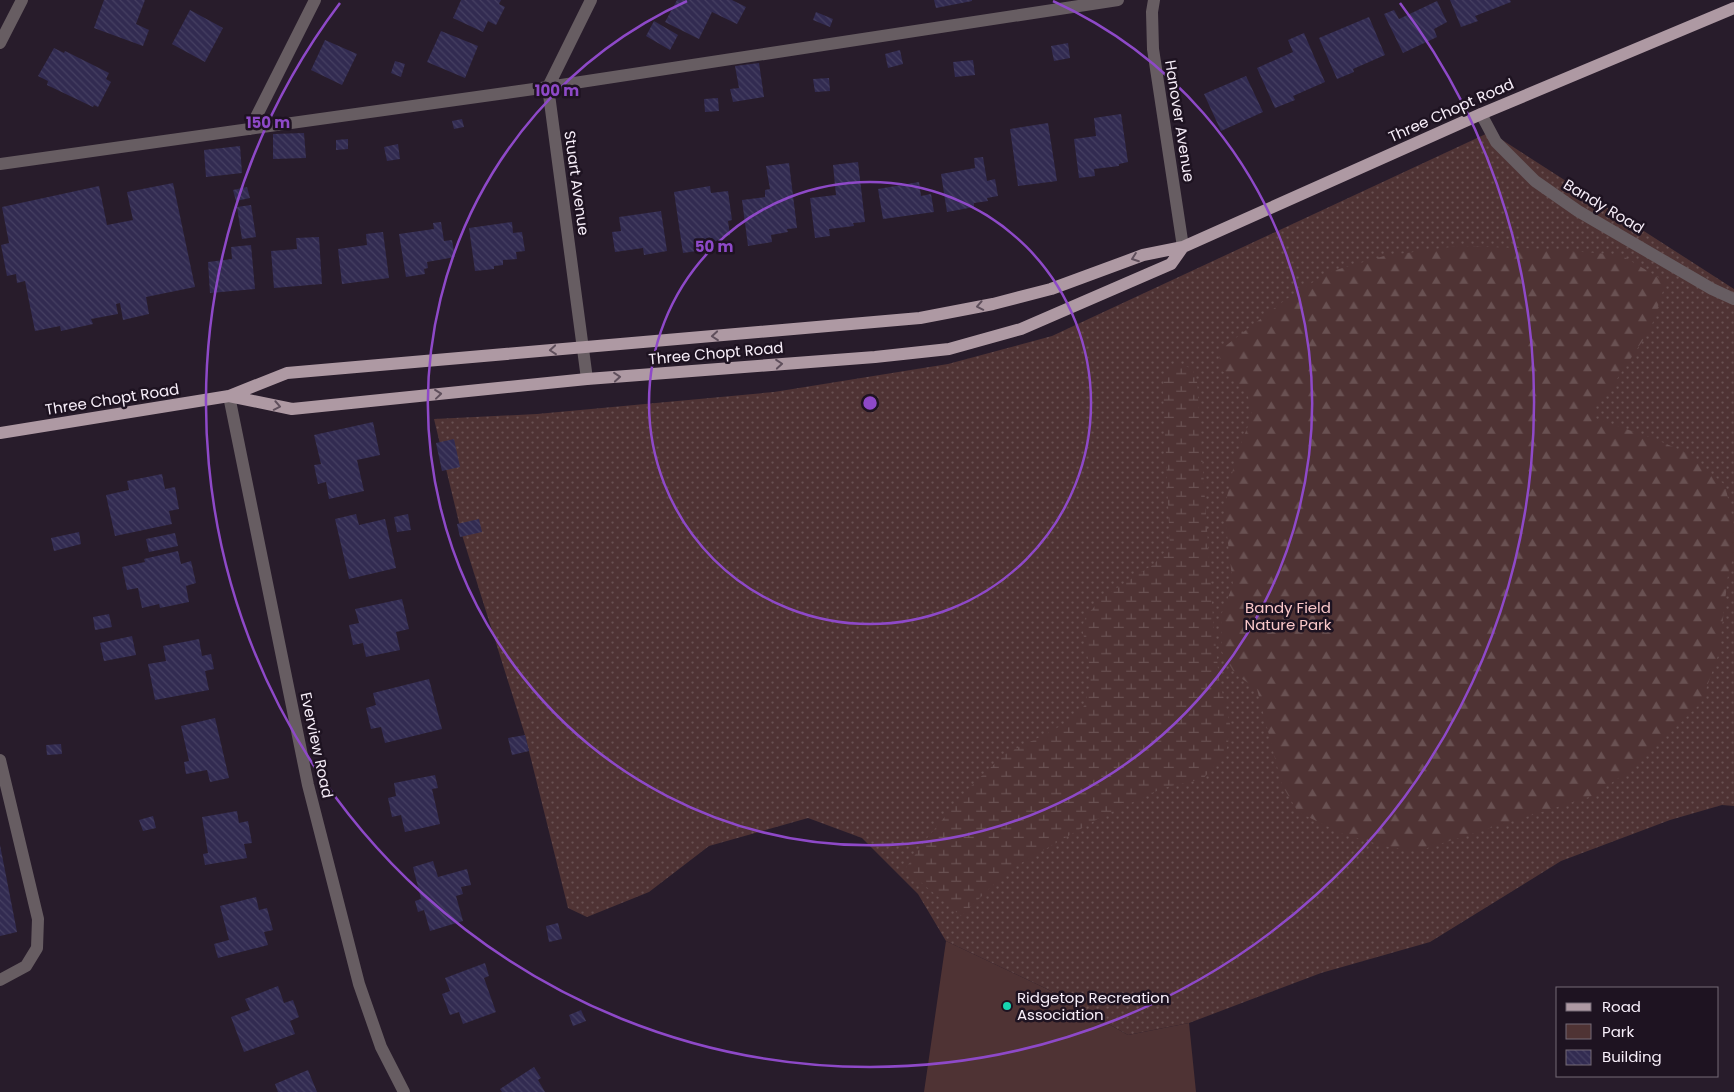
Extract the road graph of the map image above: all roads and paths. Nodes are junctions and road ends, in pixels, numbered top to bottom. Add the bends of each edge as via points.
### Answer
1 (22, 0) edge
2 (315, 0) edge
3 (591, 0) edge
4 (1118, 0) edge
5 (1154, 0) edge
6 (1734, 8) edge
7 (0, 42) edge
8 (548, 87) junction
9 (1480, 114) junction
10 (250, 129) junction
11 (0, 164) edge
12 (1182, 247) junction
13 (1734, 299) edge
14 (582, 348) junction
15 (587, 380) junction
16 (229, 396) junction
17 (0, 434) edge
18 (0, 760) edge
19 (0, 980) edge
20 (404, 1092) edge

1 - 7 street
2 - 10 street
3 - 8 street
4 - 8 street
5 - 12 street, Hanover Avenue via 1152,49
6 - 9 main road, Three Chopt Road
8 - 10 street
8 - 14 street, Stuart Avenue
9 - 12 main road, Three Chopt Road
9 - 13 street, Bandy Road via 1496,142 1535,181 1578,211
10 - 11 street
12 -> 14 main road, Three Chopt Road via 1143,255 1051,289 920,318
15 -> 12 main road, Three Chopt Road via 949,349 1020,329 1171,264
14 - 15 street, Stuart Avenue
14 -> 16 main road, Three Chopt Road via 287,373
16 -> 15 main road, Three Chopt Road via 292,409
16 - 17 main road, Three Chopt Road
16 - 20 street, Everview Road via 308,785 359,984 381,1047
18 - 19 street via 38,919 37,948 26,966

